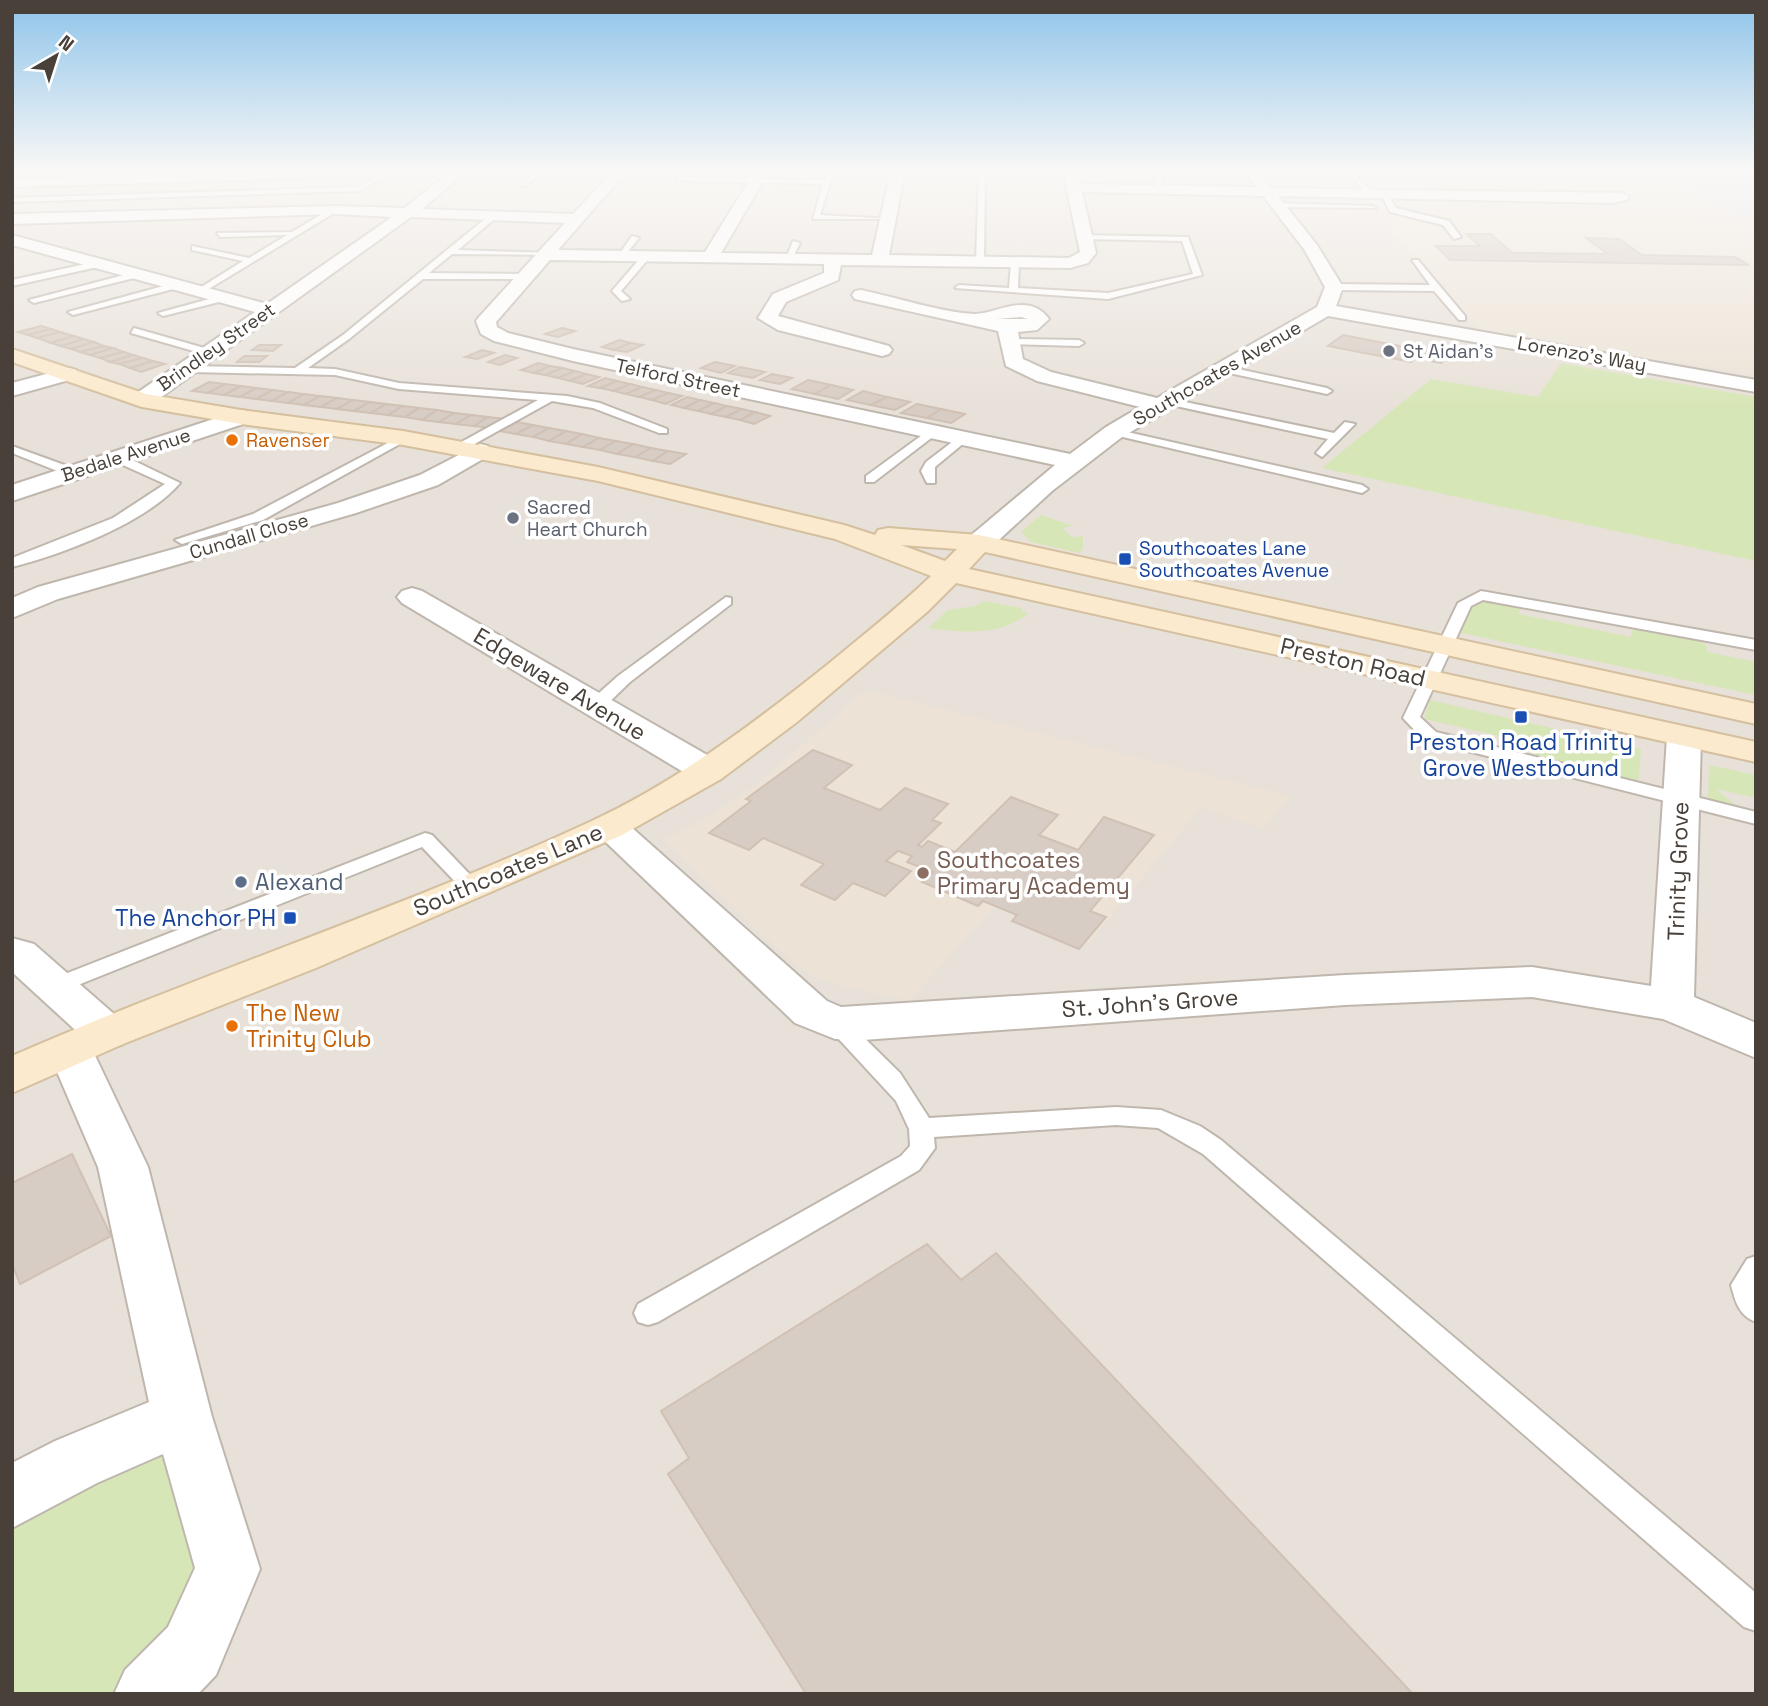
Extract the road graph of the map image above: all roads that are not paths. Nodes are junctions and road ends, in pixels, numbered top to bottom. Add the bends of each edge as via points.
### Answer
1 (50, 251) edge
2 (205, 251) edge
3 (264, 251) edge
4 (354, 251) edge
5 (550, 251) edge
6 (624, 251) edge
7 (714, 251) edge
8 (793, 251) edge
9 (881, 251) edge
10 (980, 251) edge
11 (1087, 251) edge
12 (1189, 251) edge
13 (1313, 251) edge
14 (452, 252) joint
15 (547, 254) junction
16 (619, 257) junction
17 (646, 257) junction
18 (710, 258) junction
19 (789, 260) junction
20 (833, 260) junction
21 (247, 261) junction
22 (879, 261) junction
23 (980, 262) junction
24 (1415, 262) dead end
25 (1015, 263) junction
26 (99, 264) junction
27 (139, 274) junction
28 (423, 275) junction
29 (526, 277) junction
30 (12, 283) edge
31 (178, 285) junction
32 (1334, 287) junction
33 (959, 288) dead end
34 (1438, 288) junction
35 (199, 291) junction
36 (1013, 291) junction
37 (861, 295) dead end
38 (23, 297) dead end
39 (224, 298) junction
40 (625, 299) dead end
41 (34, 300) junction
42 (269, 310) junction
43 (1325, 310) junction
44 (74, 312) junction
45 (163, 313) dead end
46 (93, 318) dead end
47 (1462, 318) dead end
48 (986, 322) junction
49 (134, 331) dead end
50 (1009, 335) junction
51 (1079, 343) dead end
52 (882, 350) dead end
53 (211, 353) junction
54 (12, 355) edge
55 (189, 369) junction
56 (300, 369) junction
57 (1224, 369) junction
58 (69, 374) junction
59 (1756, 386) edge
60 (12, 390) edge
61 (1326, 391) dead end
62 (551, 398) junction
63 (142, 400) junction
64 (1161, 403) junction
65 (241, 417) junction
66 (1349, 424) dead end
67 (663, 431) dead end
68 (933, 432) junction
69 (1114, 432) junction
70 (403, 438) junction
71 (1334, 438) junction
72 (964, 439) junction
73 (12, 449) edge
74 (470, 449) junction
75 (1322, 453) dead end
76 (118, 458) junction
77 (1076, 462) junction
78 (74, 473) junction
79 (870, 479) dead end
80 (931, 481) dead end
81 (1362, 489) dead end
82 (12, 493) edge
83 (844, 533) junction
84 (182, 540) dead end
85 (979, 543) junction
86 (12, 563) edge
87 (950, 573) junction
88 (412, 597) dead end
89 (726, 601) dead end
90 (12, 609) edge
91 (1756, 645) edge
92 (1445, 647) junction
93 (1428, 679) junction
94 (596, 705) junction
95 (1756, 714) edge
96 (1684, 737) junction
97 (1756, 752) edge
98 (708, 772) junction
99 (1681, 800) junction
100 (1756, 818) edge
101 (609, 827) junction
102 (470, 886) junction
103 (12, 952) edge
104 (55, 986) junction
105 (1672, 1005) junction
106 (835, 1023) junction
107 (89, 1042) junction
108 (1756, 1042) edge
109 (12, 1076) edge
110 (924, 1128) junction
111 (1756, 1267) edge
112 (1756, 1310) edge
113 (648, 1313) dead end
114 (182, 1417) junction
115 (12, 1497) edge
116 (1756, 1615) edge
117 (149, 1694) edge

1 - 26 street
2 - 21 lane
3 - 21 lane
4 - 42 street, Brindley Street
5 - 15 street, Telford Street
6 - 16 lane
7 - 18 street
8 - 19 lane
9 - 22 street
10 - 23 lane
11 - 25 street via 1082,259 1070,263
12 - 36 lane via 1198,275 1108,296
13 - 32 street
14 - 15 lane
14 - 28 lane
15 - 16 street
15 - 29 street, Telford Street
16 - 17 street
17 - 18 street
17 - 40 lane via 616,291
18 - 19 street
19 - 20 street
20 - 22 street
20 - 52 street via 832,276 779,299 767,318
21 - 35 lane
22 - 23 street
23 - 25 street
24 - 34 lane
25 - 36 lane
26 - 27 street
26 - 30 lane
27 - 31 street
27 - 41 lane
28 - 29 lane
28 - 56 lane
29 - 68 street, Telford Street via 486,321 488,330 573,355
31 - 35 street
31 - 44 lane
32 - 34 lane
32 - 43 street, Southcoates Avenue
33 - 36 lane
34 - 47 lane
35 - 39 street
37 - 48 street
38 - 41 lane
39 - 42 street
39 - 45 lane
41 - 44 lane
42 - 53 street, Brindley Street
43 - 57 street, Southcoates Avenue
43 - 59 street, Lorenzo's Way
44 - 46 lane
48 - 50 street
48 - 50 street via 986,316 1004,311 1040,319
49 - 53 lane
50 - 51 lane
50 - 64 street via 1013,362 1044,377
53 - 55 street, Brindley Street
54 - 58 street
55 - 56 lane
55 - 63 street, Brindley Street
56 - 62 lane via 409,387
57 - 61 lane
57 - 64 street, Southcoates Avenue
58 - 60 street
58 - 63 street
62 - 67 lane via 596,405
62 - 74 lane
63 - 65 street
64 - 69 street, Southcoates Avenue
64 - 71 lane
65 - 70 street
65 - 76 street, Bedale Avenue
66 - 71 lane
68 - 72 street, Telford Street
68 - 79 lane
69 - 77 street, Southcoates Avenue
69 - 81 lane
70 - 74 street
70 - 84 lane via 258,517
71 - 75 lane
72 - 77 street, Telford Street
72 - 80 lane via 930,465
73 - 78 lane
74 - 83 street via 598,474
74 - 90 street, Cundall Close via 429,480 347,508 48,593
76 - 78 street, Bedale Avenue
76 - 86 lane via 174,483 154,502 90,534
77 - 85 street, Southcoates Avenue
78 - 82 street, Bedale Avenue
83 - 85 street
83 - 87 street
85 - 87 street, Southcoates Lane
85 - 92 street, Preston Road
87 - 93 street, Preston Road
87 - 98 street, Southcoates Lane via 917,606
88 - 94 street, Edgeware Avenue
89 - 94 lane via 624,678
91 - 92 lane via 1481,596 1465,603
92 - 93 lane
92 - 95 street, Preston Road
93 - 96 street, Preston Road
93 - 99 lane via 1411,718 1430,736
94 - 98 street, Edgeware Avenue
96 - 97 street, Preston Road
96 - 99 street, Trinity Grove
98 - 101 street, Southcoates Lane
99 - 100 lane
99 - 105 street, Trinity Grove
101 - 102 street, Southcoates Lane
101 - 106 street, St. John's Grove via 811,1012
102 - 104 lane via 425,839
102 - 107 street, Southcoates Lane
103 - 104 street
104 - 107 street
105 - 106 street, St. John's Grove via 1532,982 1345,989
105 - 108 street, St. John's Grove
106 - 110 lane via 909,1099
107 - 109 street, Southcoates Lane
107 - 114 street
110 - 113 lane via 923,1148 909,1163
110 - 116 lane via 1116,1116 1161,1119 1191,1133
111 - 112 lane via 1745,1285
114 - 115 street via 76,1462
114 - 117 street via 228,1569 192,1651

